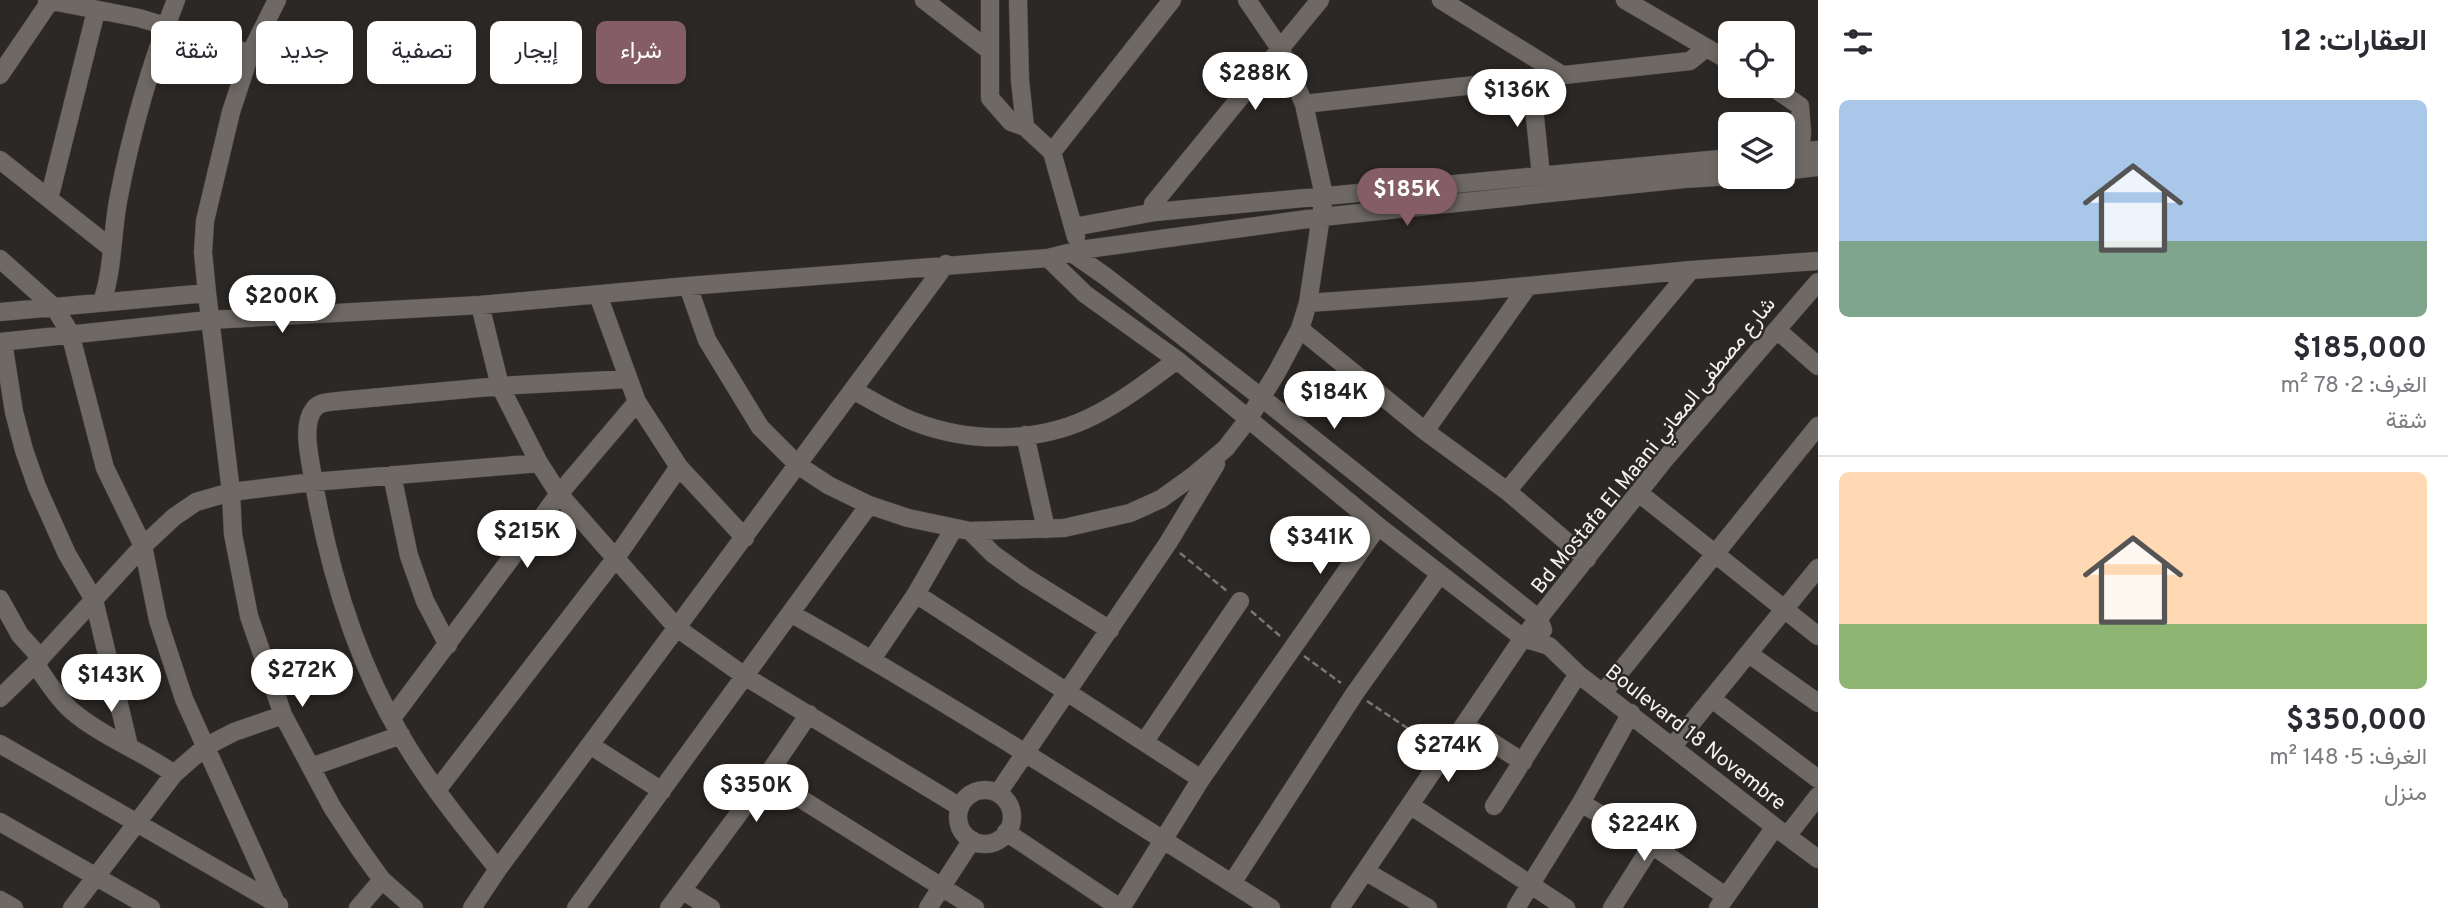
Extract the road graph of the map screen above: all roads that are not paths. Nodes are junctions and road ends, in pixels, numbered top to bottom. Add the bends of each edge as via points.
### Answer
1 (49, 0) edge
2 (176, 0) edge
3 (277, 0) edge
4 (924, 0) edge
5 (990, 0) edge
6 (1018, 0) edge
7 (1172, 0) edge
8 (1247, 0) edge
9 (1320, 0) edge
10 (1441, 0) edge
11 (1625, 0) edge
12 (1645, 5) edge
13 (96, 11) junction
14 (168, 21) edge
15 (151, 22) edge
16 (1706, 48) junction
17 (1280, 50) junction
18 (242, 51) edge
19 (990, 51) junction
20 (250, 54) junction
21 (1718, 55) edge
22 (151, 70) edge
23 (0, 75) edge
24 (1562, 75) junction
25 (1531, 78) junction
26 (1788, 98) edge
27 (1304, 104) junction
28 (1025, 127) junction
29 (1795, 150) edge
30 (1052, 152) junction
31 (1718, 159) edge
32 (1795, 159) edge
33 (0, 160) edge
34 (1818, 167) edge
35 (1541, 176) junction
36 (1718, 177) edge
37 (1324, 196) junction
38 (49, 199) junction
39 (1154, 212) junction
40 (1322, 217) junction
41 (1073, 227) junction
42 (111, 248) junction
43 (1076, 252) junction
44 (1048, 258) junction
45 (0, 259) edge
46 (1818, 261) edge
47 (946, 264) junction
48 (1691, 270) junction
49 (1818, 282) edge
50 (688, 286) junction
51 (1528, 286) junction
52 (206, 293) junction
53 (598, 295) junction
54 (102, 302) junction
55 (1308, 303) junction
56 (480, 305) junction
57 (55, 308) junction
58 (0, 312) edge
59 (209, 320) junction
60 (1300, 329) junction
61 (1777, 330) junction
62 (69, 333) junction
63 (2, 342) edge
64 (1177, 360) junction
65 (1818, 366) edge
66 (628, 379) junction
67 (500, 386) junction
68 (853, 390) junction
69 (1262, 398) junction
70 (637, 402) junction
71 (1249, 418) junction
72 (1818, 426) edge
73 (1425, 430) junction
74 (1025, 435) junction
75 (1226, 448) junction
76 (540, 463) junction
77 (798, 465) junction
78 (679, 467) junction
79 (392, 475) junction
80 (313, 482) junction
81 (1507, 491) junction
82 (231, 492) junction
83 (1639, 493) junction
84 (559, 494) junction
85 (869, 505) junction
86 (1378, 526) junction
87 (1046, 529) junction
88 (962, 530) junction
89 (745, 538) junction
90 (143, 546) junction
91 (1716, 555) junction
92 (615, 558) junction
93 (1587, 559) junction
94 (1818, 568) edge
95 (1440, 574) junction
96 (916, 593) junction
97 (0, 599) edge
98 (94, 600) junction
99 (1240, 601) dead end
100 (1784, 611) junction
101 (792, 614) junction
102 (1539, 620) junction
103 (677, 628) junction
104 (1110, 630) junction
105 (0, 632) edge
106 (20, 635) junction
107 (1818, 636) edge
108 (1523, 638) junction
109 (448, 645) junction
110 (1549, 646) junction
111 (1749, 654) junction
112 (872, 659) junction
113 (38, 661) junction
114 (1578, 674) junction
115 (746, 677) junction
116 (1067, 690) junction
117 (1603, 693) junction
118 (0, 698) edge
119 (1712, 699) junction
120 (1818, 704) edge
121 (1631, 713) junction
122 (809, 714) junction
123 (283, 715) junction
124 (392, 718) junction
125 (1465, 725) junction
126 (401, 735) junction
127 (1145, 741) junction
128 (0, 744) edge
129 (130, 746) junction
130 (590, 746) junction
131 (205, 747) junction
132 (1672, 747) junction
133 (1025, 752) junction
134 (1523, 762) junction
135 (311, 767) junction
136 (174, 774) junction
137 (766, 777) junction
138 (1201, 779) junction
139 (1818, 779) edge
140 (438, 790) junction
141 (662, 792) junction
142 (998, 793) junction
143 (1818, 796) edge
144 (1581, 803) junction
145 (1410, 805) junction
146 (1494, 806) dead end
147 (960, 807) junction
148 (0, 822) edge
149 (137, 823) junction
150 (1006, 832) junction
151 (1781, 832) junction
152 (972, 841) junction
153 (1163, 841) junction
154 (1652, 845) junction
155 (1818, 859) edge
156 (498, 869) junction
157 (1365, 871) junction
158 (95, 877) junction
159 (382, 880) junction
160 (1232, 883) junction
161 (942, 887) junction
162 (1530, 887) junction
163 (683, 891) junction
164 (0, 900) edge
165 (1721, 902) edge
166 (280, 906) edge
167 (15, 908) edge
168 (72, 908) edge
169 (151, 908) edge
170 (358, 908) edge
171 (414, 908) edge
172 (472, 908) edge
173 (576, 908) edge
174 (669, 908) edge
175 (711, 908) edge
176 (928, 908) edge
177 (975, 908) edge
178 (1121, 908) edge
179 (1271, 908) edge
180 (1340, 908) edge
181 (1428, 908) edge
182 (1516, 908) edge
183 (1566, 908) edge
184 (1612, 908) edge

1 - 13 street
1 - 23 street
2 - 14 street
3 - 20 street
4 - 19 street
5 - 19 street
6 - 28 street
7 - 30 street
8 - 17 street
9 - 17 street
10 - 24 street
11 - 12 street
12 - 16 street
13 - 15 street
13 - 38 street
16 - 21 street
16 - 24 street via 1690,61
17 - 27 street
17 - 39 street via 1153,204
18 - 20 street
19 - 28 street via 990,97 1011,122
20 - 52 street via 230,113 205,221
22 - 42 street via 129,149
24 - 25 street
25 - 27 street
25 - 35 street
26 - 29 street via 1800,106 1802,133
27 - 37 street
28 - 30 street
30 - 41 street
31 - 35 street
32 - 34 street
33 - 38 street
35 - 37 street
36 - 40 street
37 - 39 street
37 - 40 street
38 - 42 street
39 - 41 street
40 - 43 street
40 - 55 street
41 - 43 street
42 - 54 street
43 - 44 street
43 - 69 street
44 - 47 street
44 - 64 street via 1085,294
45 - 57 street
46 - 48 street
47 - 50 street
47 - 68 street
48 - 51 street
48 - 81 street
49 - 61 street, Bd Mostafa El Maani شارع مصطفى المعاني
50 - 53 street
50 - 77 street via 708,340 733,384 760,427
51 - 55 street
51 - 73 street
52 - 54 street
52 - 59 street
53 - 56 street
53 - 66 street
54 - 57 street
55 - 60 street
56 - 59 street
56 - 67 street
57 - 58 street
57 - 62 street
59 - 62 street
59 - 82 street
60 - 69 street
60 - 73 street
61 - 65 street
61 - 83 street, Bd Mostafa El Maani شارع مصطفى المعاني
62 - 63 street
62 - 90 street via 105,468
63 - 98 street via 14,412 37,487
64 - 71 street
64 - 74 street via 1096,415 1074,425
66 - 67 street
66 - 70 street
67 - 76 street
67 - 80 street via 319,405 309,421
68 - 74 street via 915,422 953,432 993,438
68 - 77 street
69 - 71 street
69 - 102 street
70 - 78 street
70 - 84 street
71 - 75 street
71 - 86 street
72 - 91 street
73 - 81 street
74 - 87 street
75 - 87 street via 1161,499 1130,513
75 - 104 street
76 - 79 street
76 - 84 street
77 - 85 street
77 - 89 street
78 - 89 street
78 - 92 street
79 - 80 street
79 - 109 street via 409,556
80 - 82 street
80 - 124 street via 334,577 365,662
81 - 93 street
82 - 90 street via 196,502
82 - 123 street via 233,534 249,616
83 - 91 street
83 - 93 street, Bd Mostafa El Maani شارع مصطفى المعاني
84 - 92 street
84 - 109 street
85 - 88 street
85 - 101 street
86 - 95 street
86 - 138 street
87 - 88 street
88 - 96 street
88 - 104 street via 1025,577
89 - 103 street
90 - 98 street
90 - 131 street via 158,620
91 - 100 street
91 - 117 street
92 - 103 street
92 - 140 street
93 - 102 street, Bd Mostafa El Maani شارع مصطفى المعاني
94 - 100 street
95 - 108 street
95 - 160 street via 1355,693
96 - 112 street
96 - 116 street
97 - 106 street
98 - 113 street
98 - 129 street
99 - 127 street
100 - 107 street
100 - 111 street
101 - 112 street
101 - 115 street
102 - 108 street, Bd Mostafa El Maani شارع مصطفى المعاني
102 - 110 street
103 - 115 street
103 - 130 street
104 - 116 street
105 - 106 street
106 - 113 street
108 - 110 street
108 - 125 street
109 - 124 street
110 - 114 street, Boulevard 18 Novembre
111 - 119 street
111 - 120 street
112 - 133 street
113 - 118 street
113 - 129 street via 72,711
114 - 117 street, Boulevard 18 Novembre
114 - 134 street
115 - 122 street
115 - 141 street
116 - 127 street
116 - 133 street
117 - 121 street, Boulevard 18 Novembre
119 - 132 street
119 - 139 street
121 - 132 street, Boulevard 18 Novembre
121 - 144 street
122 - 137 street
122 - 147 street
123 - 131 street
123 - 135 street
124 - 126 street
125 - 134 street
125 - 145 street
126 - 135 street
126 - 140 street
127 - 138 street
128 - 149 street
129 - 136 street
130 - 141 street
130 - 156 street
131 - 136 street
131 - 166 street
132 - 151 street, Boulevard 18 Novembre
133 - 142 street
133 - 153 street
134 - 146 street
135 - 159 street
136 - 149 street
137 - 161 street
137 - 163 street
138 - 153 street
140 - 156 street
141 - 173 street
142 - 147 street via 976,792
142 - 150 street via 1011,811
143 - 151 street
144 - 154 street
144 - 162 street
145 - 157 street
145 - 162 street
147 - 152 street via 961,830
148 - 158 street
149 - 158 street
149 - 166 street
150 - 152 street via 994,842
150 - 178 street
151 - 155 street, Boulevard 18 Novembre
151 - 165 street
152 - 161 street
153 - 160 street
153 - 178 street
154 - 165 street
154 - 184 street
156 - 172 street
157 - 180 street
157 - 181 street
158 - 168 street
158 - 169 street
159 - 170 street
159 - 171 street
160 - 179 street
161 - 176 street
161 - 177 street
162 - 182 street
162 - 183 street
163 - 174 street
163 - 175 street
164 - 167 street

